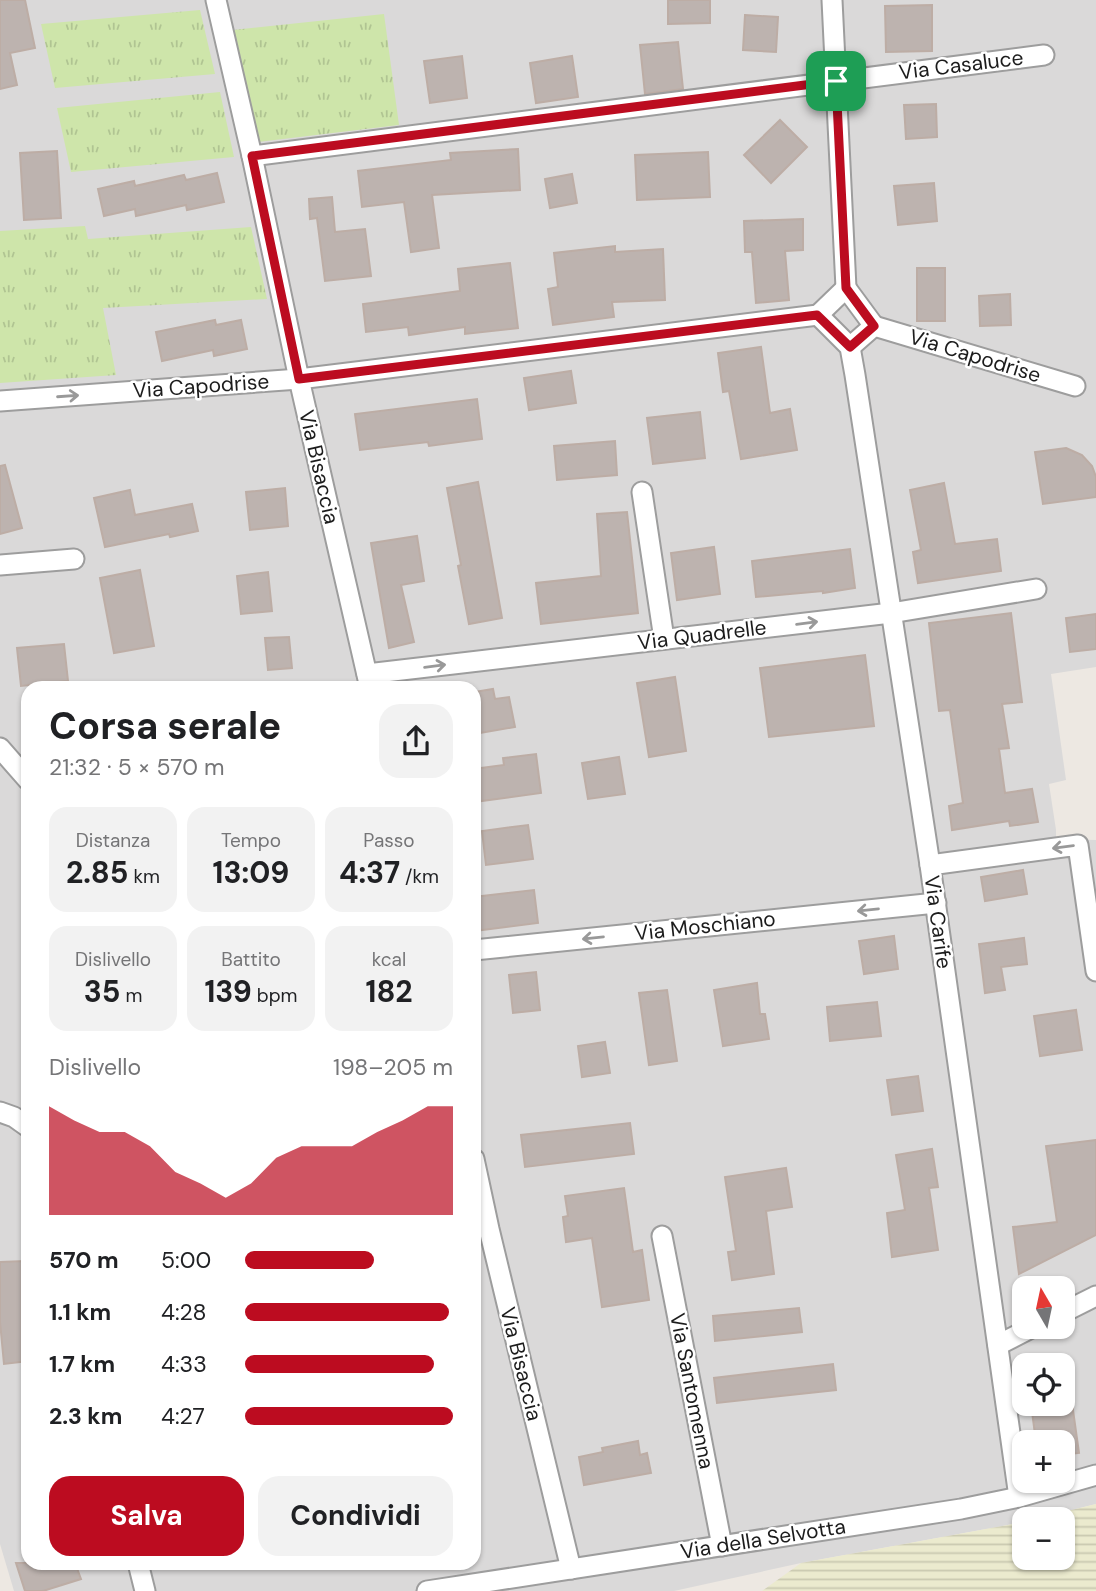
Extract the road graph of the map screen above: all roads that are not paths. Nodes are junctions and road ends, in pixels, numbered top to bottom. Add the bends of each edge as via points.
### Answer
1 (216, 0) edge
2 (832, 0) edge
3 (1044, 55) dead end
4 (836, 81) junction
5 (252, 156) junction
6 (846, 288) junction
7 (817, 315) junction
8 (874, 326) junction
9 (850, 347) junction
10 (299, 379) junction
11 (1075, 386) dead end
12 (0, 401) edge
13 (642, 492) dead end
14 (74, 559) dead end
15 (0, 565) edge
16 (1036, 589) dead end
17 (891, 613) junction
18 (664, 639) junction
19 (369, 681) edge
20 (0, 748) edge
21 (21, 771) edge
22 (930, 865) junction
23 (936, 903) junction
24 (481, 949) edge
25 (1096, 971) edge
26 (0, 1112) edge
27 (21, 1122) edge
28 (481, 1192) edge
29 (662, 1236) dead end
30 (1096, 1296) edge
31 (1075, 1306) edge
32 (1012, 1338) edge
33 (998, 1345) junction
34 (1096, 1475) edge
35 (1019, 1497) junction
36 (722, 1546) junction
37 (571, 1569) junction
38 (140, 1570) edge
39 (145, 1591) edge
40 (427, 1591) edge

1 - 5 street, Via Bisaccia
2 - 4 street
3 - 4 street, Via Casaluce
4 - 5 street, Via Casaluce
4 - 6 street
5 - 10 street, Via Bisaccia
6 - 7 street
6 - 8 street
7 - 9 street
7 - 10 street, Via Capodrise
8 - 9 street
8 - 11 street, Via Capodrise
9 - 17 street, Via Carife
12 -> 10 street, Via Capodrise
10 - 19 street, Via Bisaccia
13 - 18 street
14 - 15 street
16 - 17 street, Via Quadrelle
18 -> 17 street, Via Quadrelle
17 - 22 street, Via Carife
19 -> 18 street, Via Quadrelle
20 - 21 street
22 - 23 street, Via Carife
25 -> 22 street via 1078,845
23 -> 24 street, Via Moschiano
23 - 33 street, Via Carife
26 - 27 street
28 - 37 street, Via Bisaccia
29 - 36 street, Via Santomenna
30 - 31 street
32 - 33 street
33 - 35 street, Via Carife
34 - 35 street, Via della Selvotta
35 - 36 street, Via della Selvotta
36 - 37 street, Via della Selvotta
37 - 40 street, Via della Selvotta
38 - 39 street

